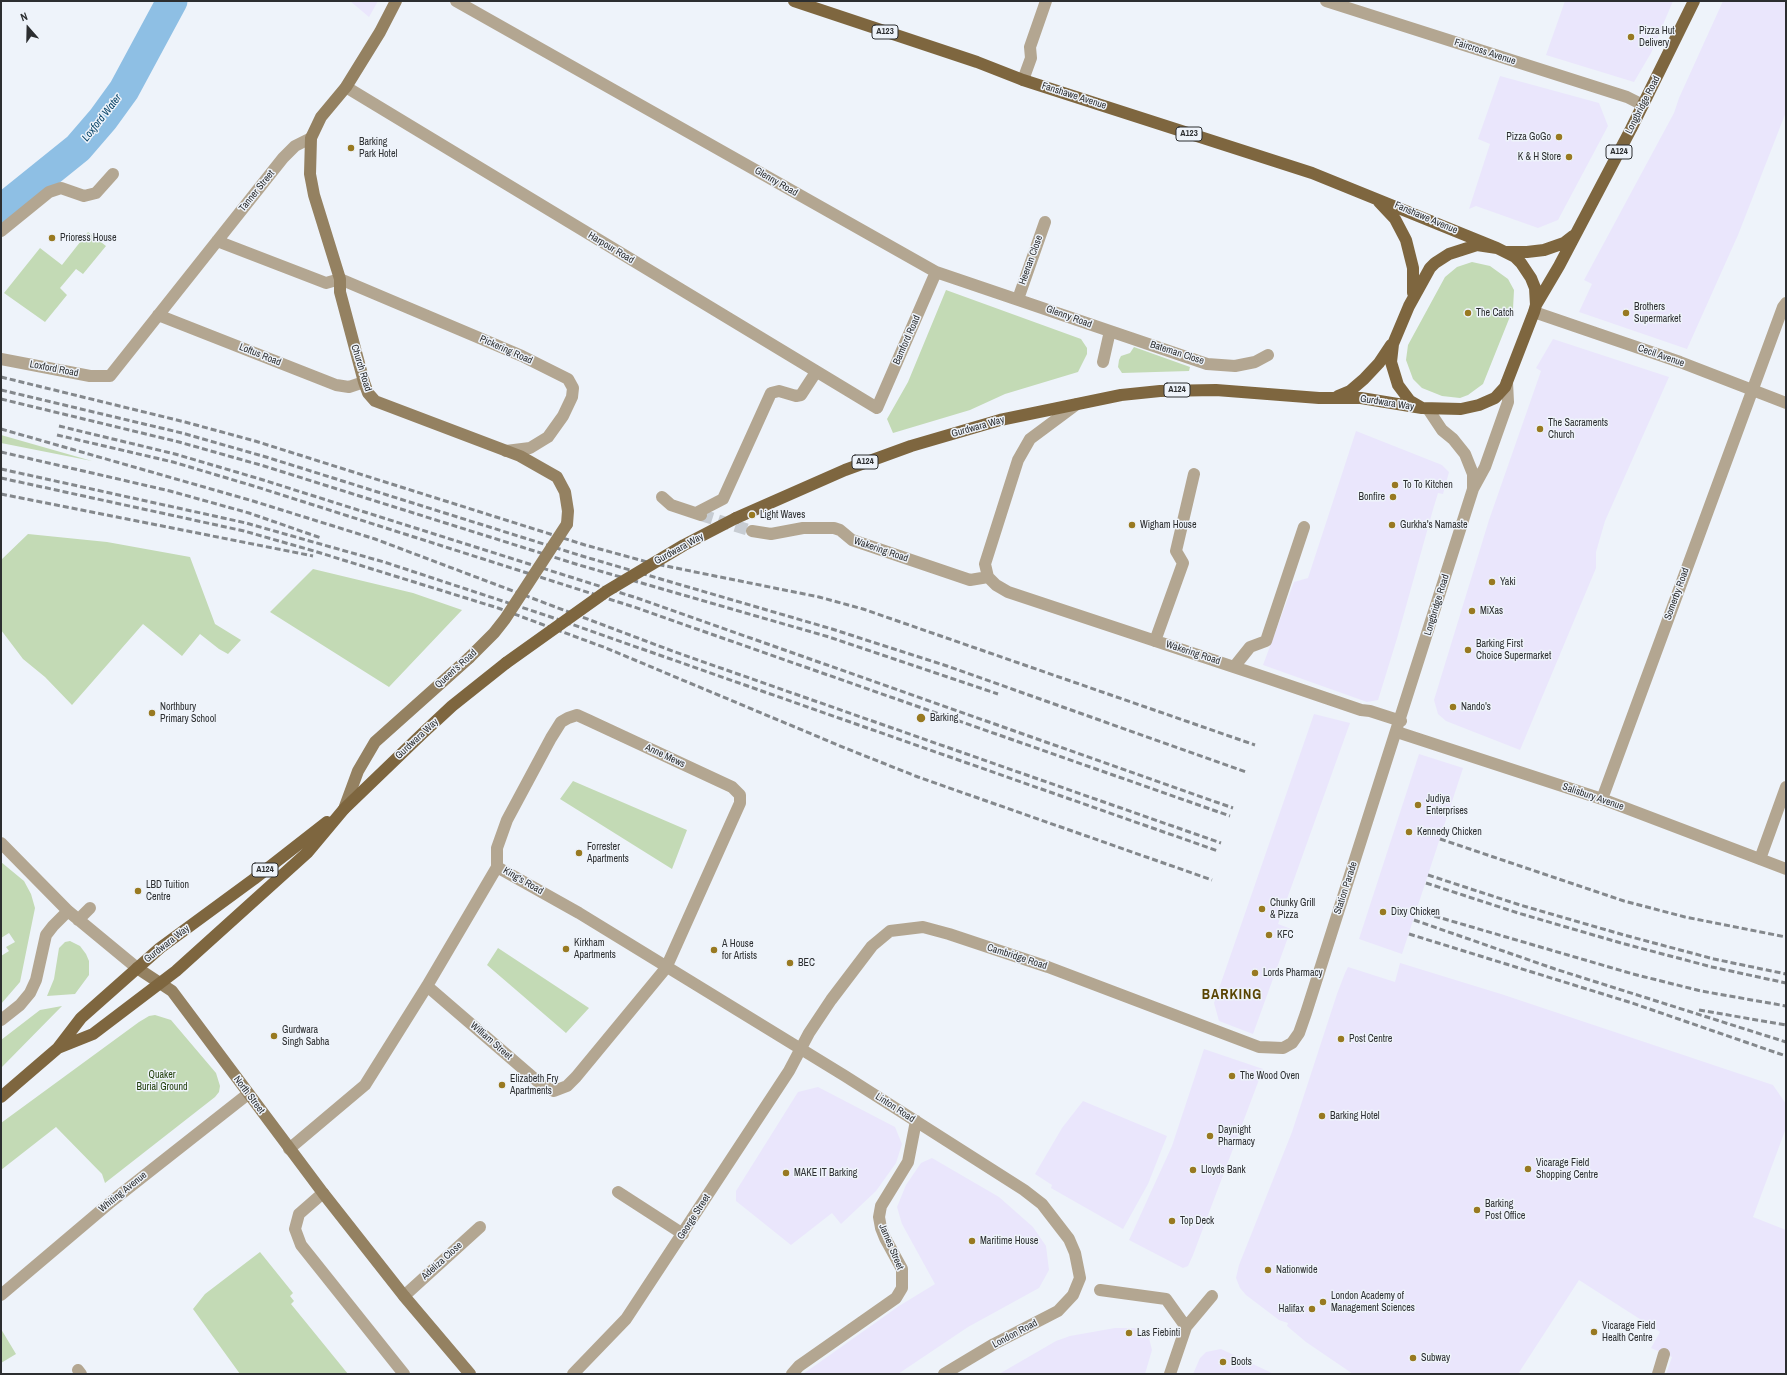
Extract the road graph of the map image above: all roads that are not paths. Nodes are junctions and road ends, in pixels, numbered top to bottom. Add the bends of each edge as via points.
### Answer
1 (396, 1) edge
2 (456, 1) edge
3 (794, 1) edge
4 (1046, 1) edge
5 (1326, 1) edge
6 (1694, 1) edge
7 (1023, 80) junction
8 (346, 87) junction
9 (1643, 105) junction
10 (311, 138) junction
11 (113, 174) dead end
12 (1355, 190) junction
13 (1045, 222) dead end
14 (1579, 228) junction
15 (1, 231) edge
16 (217, 241) junction
17 (1502, 250) junction
18 (936, 272) junction
19 (340, 279) junction
20 (1018, 299) junction
21 (1786, 303) edge
22 (1409, 306) junction
23 (1535, 308) junction
24 (158, 315) junction
25 (1110, 331) junction
26 (1397, 333) junction
27 (1268, 355) dead end
28 (1, 359) edge
29 (1103, 362) dead end
30 (816, 372) junction
31 (107, 377) joint
32 (364, 382) junction
33 (1507, 382) junction
34 (1753, 389) junction
35 (1329, 398) junction
36 (1786, 403) edge
37 (1077, 404) junction
38 (877, 408) joint
39 (1425, 409) junction
40 (505, 451) junction
41 (1194, 474) dead end
42 (1474, 489) junction
43 (662, 497) dead end
44 (567, 524) joint
45 (1304, 527) dead end
46 (752, 531) tunnel mouth
47 (988, 577) junction
48 (1155, 641) junction
49 (1234, 667) junction
50 (1399, 727) junction
51 (1786, 787) edge
52 (1602, 799) junction
53 (344, 809) junction
54 (1, 843) edge
55 (1760, 859) junction
56 (497, 867) junction
57 (1786, 869) edge
58 (90, 908) dead end
59 (68, 911) junction
60 (78, 920) junction
61 (137, 968) junction
62 (666, 968) junction
63 (159, 984) junction
64 (427, 986) junction
65 (1, 1020) edge
66 (58, 1048) junction
67 (1283, 1048) joint
68 (801, 1050) junction
69 (248, 1094) junction
70 (1, 1097) edge
71 (916, 1121) junction
72 (289, 1149) junction
73 (618, 1192) dead end
74 (323, 1193) junction
75 (480, 1227) dead end
76 (683, 1234) junction
77 (1077, 1285) joint
78 (1100, 1290) dead end
79 (1, 1295) edge
80 (404, 1296) junction
81 (1212, 1296) dead end
82 (1186, 1327) junction
83 (1664, 1354) dead end
84 (404, 1374) edge
85 (470, 1374) edge
86 (573, 1374) edge
87 (792, 1374) edge
88 (944, 1374) edge
89 (1170, 1374) edge
90 (1658, 1374) edge

1 - 8 street
2 - 18 street, Glenny Road
3 - 7 main road, Fanshawe Avenue / A123 via 977,62
4 - 7 street via 1030,47 1031,58
5 - 9 street, Faircross Avenue via 1628,97
6 - 9 main road, Longbridge Road / A124
7 - 12 main road, Fanshawe Avenue / A123 via 1312,173
8 - 10 street via 321,117
8 - 30 street, Harpour Road
9 - 14 main road, Longbridge Road / A124
10 - 16 street, Tanner Street via 290,150
10 - 19 street, Church Road via 310,174 314,195
11 - 15 street via 96,193 84,196 61,188 49,192
12 - 17 main road, Fanshawe Avenue / A123
12 - 22 main road, Fanshawe Avenue / A123 via 1381,203 1401,229 1413,268 1414,288
13 - 20 street, Heenan Close
14 - 17 main road, Longbridge Road / A124 via 1570,239 1536,252
14 - 23 main road, Longbridge Road / A124
16 - 19 street via 326,283
16 - 24 street, Tanner Street
17 - 22 main road via 1477,245 1442,258 1424,276
17 - 23 main road via 1521,264 1531,278 1535,288
18 - 20 street, Glenny Road
18 - 38 street, Bamford Road
19 - 32 street, Church Road via 340,292
19 - 40 street, Pickering Road via 522,356 568,379 573,388 572,397 563,416 548,437 530,448
20 - 25 street, Glenny Road
21 - 34 street, Somerby Road
22 - 26 main road
23 - 33 main road, Longbridge Road
23 - 34 street, Cecil Avenue
24 - 31 street, Tanner Street via 124,360
24 - 32 street, Loftus Road via 336,385 349,386
25 - 27 street, Bateman Close via 1207,364 1235,366 1255,362
25 - 29 street
26 - 35 main road, Gurdwara Way / A124 via 1386,354 1364,379 1343,394
26 - 39 main road via 1391,353 1395,380 1415,406
28 - 31 street, Loxford Road
30 - 38 street, Harpour Road
30 - 43 street via 801,395 796,396 780,390 771,393 723,499 698,514 672,505
32 - 40 street, Church Road via 368,393 375,401
33 - 39 main road, Gurdwara Way via 1495,398 1479,405 1461,409
33 - 42 street, Longbridge Road via 1508,402 1485,467
34 - 36 street, Cecil Avenue
34 - 52 street, Somerby Road
35 - 37 main road, Gurdwara Way / A124 via 1186,390 1121,394
35 - 39 main road, Gurdwara Way / A124 via 1375,399
37 - 47 street, Gurdwara Way via 1030,439 1016,465 988,552 985,564
37 - 53 main road, Gurdwara Way / A124, bridge via 1000,420 911,446 845,470 736,518 684,545 607,591 506,663 452,706
39 - 42 street, Longbridge Road via 1465,454 1473,474
40 - 44 street, Church Road via 558,477 568,511
41 - 48 street via 1176,551 1183,563
42 - 50 street, Longbridge Road
44 - 53 street, Queen's Road, bridge via 490,638 375,742 358,771
45 - 49 street via 1266,641 1250,647
46 - 47 street, Wakering Road via 771,534 803,528 834,528 852,540 970,580
47 - 48 street, Wakering Road via 1008,592
48 - 49 street, Wakering Road
49 - 50 street, Wakering Road via 1360,710 1370,711
50 - 52 street, Salisbury Avenue
50 - 67 street, Station Parade via 1299,1033 1292,1043
51 - 55 street
52 - 55 street, Salisbury Avenue
53 - 61 main road, Gurdwara Way / A124 via 166,943
53 - 63 main road, Gurdwara Way / A124 via 308,852
54 - 59 street, North Street
55 - 57 street, Salisbury Avenue
56 - 62 street, King's Road
56 - 62 street, Anne Mews via 496,848 507,820 561,722 576,715 732,787 740,795 740,804
56 - 64 street, King's Road
58 - 60 street
59 - 60 street, North Street
59 - 65 street via 46,935 36,980 30,993
60 - 61 street, North Street
61 - 63 street, North Street
61 - 66 main road, Gurdwara Way / A124 via 81,1018
62 - 64 street, William Street via 576,1077 567,1086 554,1091 543,1086
62 - 68 street, Linton Road
63 - 66 main road, Gurdwara Way / A124 via 93,1034
63 - 69 street, North Street via 172,992
64 - 72 street via 366,1085
66 - 70 main road, Gurdwara Way / A124
67 - 68 street, Cambridge Road via 1259,1046 1048,967 923,927 890,931 872,946 831,1000
68 - 71 street, Linton Road
68 - 76 street, George Street
69 - 72 street, North Street
69 - 79 street, Whiting Avenue via 112,1201
71 - 77 street, Linton Road via 1042,1204 1069,1239 1078,1266 1080,1278
71 - 87 street, James Street via 908,1162 881,1206 879,1217 885,1238 902,1269 902,1288 896,1298 799,1366
72 - 74 street, North Street
73 - 76 street
74 - 80 street, North Street
74 - 84 street via 299,1214 295,1229 301,1245
75 - 80 street, Adeliza Close
76 - 86 street, George Street via 626,1319
77 - 88 street, London Road via 1067,1303 1058,1311 994,1344
78 - 82 street via 1166,1298
80 - 85 street, North Street
81 - 82 street
82 - 89 street
83 - 90 street

